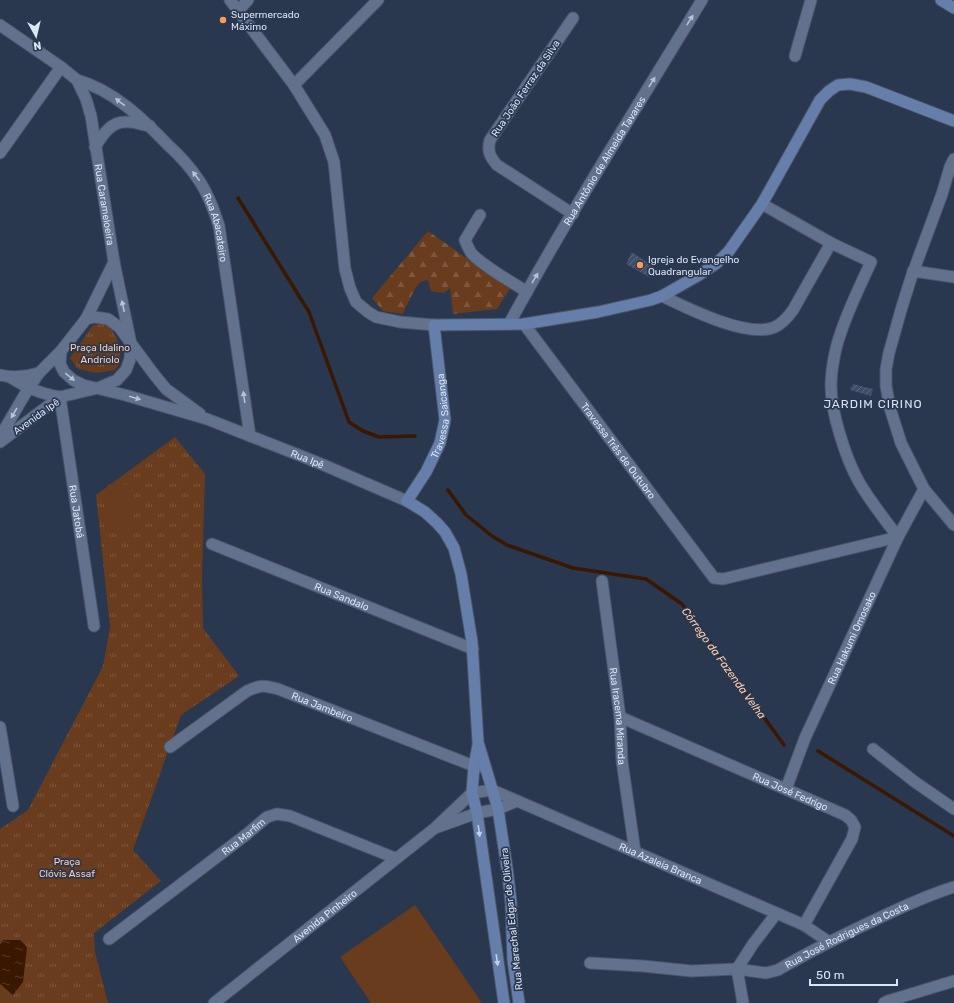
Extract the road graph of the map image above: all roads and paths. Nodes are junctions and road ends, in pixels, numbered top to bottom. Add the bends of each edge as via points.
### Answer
1 (230, 0) edge
2 (248, 0) edge
3 (378, 0) edge
4 (702, 0) edge
5 (811, 0) edge
6 (941, 0) edge
7 (954, 8) edge
8 (238, 11) junction
9 (573, 18) dead end
10 (0, 25) edge
11 (795, 56) dead end
12 (61, 67) junction
13 (77, 80) junction
14 (294, 85) junction
15 (954, 121) edge
16 (150, 126) junction
17 (95, 146) junction
18 (0, 153) edge
19 (954, 159) edge
20 (762, 204) junction
21 (573, 214) junction
22 (480, 215) dead end
23 (830, 243) junction
24 (114, 262) junction
25 (914, 271) junction
26 (954, 277) edge
27 (527, 292) junction
28 (662, 296) junction
29 (86, 319) junction
30 (434, 324) junction
31 (509, 324) junction
32 (524, 324) junction
33 (131, 344) junction
34 (61, 351) junction
35 (39, 373) junction
36 (5, 376) edge
37 (98, 388) junction
38 (28, 389) junction
39 (60, 397) junction
40 (207, 419) junction
41 (250, 436) junction
42 (0, 437) edge
43 (0, 442) edge
44 (924, 488) junction
45 (408, 501) junction
46 (952, 521) edge
47 (898, 537) junction
48 (212, 544) dead end
49 (602, 581) dead end
50 (94, 626) dead end
51 (473, 649) junction
52 (620, 718) junction
53 (0, 727) edge
54 (478, 742) junction
55 (170, 747) dead end
56 (873, 749) dead end
57 (474, 766) junction
58 (486, 767) junction
59 (492, 790) junction
60 (786, 790) junction
61 (472, 793) junction
62 (517, 801) junction
63 (13, 806) dead end
64 (498, 809) junction
65 (954, 809) edge
66 (477, 813) junction
67 (435, 828) junction
68 (635, 852) junction
69 (395, 858) junction
70 (954, 887) edge
71 (776, 914) junction
72 (804, 925) junction
73 (109, 939) dead end
74 (829, 942) junction
75 (590, 962) dead end
76 (738, 969) junction
77 (954, 981) edge
78 (214, 1003) edge
79 (504, 1003) edge
80 (519, 1003) edge
81 (743, 1003) edge
82 (884, 1003) edge

1 - 8 street
2 - 8 street
3 - 14 street
21 -> 4 street, Rua Antônio de Almeida Tavares
5 - 11 street
6 - 7 main road
8 - 14 street
9 - 21 street, Rua João Ferraz da Silva via 513,104 488,147 498,165
10 - 12 street
12 - 13 street
12 - 18 street
16 -> 13 street, Rua Abacateiro via 110,94
13 - 17 street, Rua Carameloeira via 91,116
14 - 30 street via 325,135 334,162 345,269 356,302 376,317 400,322
15 - 20 main road via 866,87 850,84 838,86 820,100
16 - 17 street via 125,122 116,124 104,132
41 -> 16 street, Rua Abacateiro via 219,226 199,179
17 - 24 street, Rua Carameloeira
19 - 25 street
20 - 23 street
20 - 28 main road via 729,251 716,263
27 -> 21 street, Rua Antônio de Almeida Tavares
22 - 27 street via 465,240 468,248 488,266
23 - 28 street via 793,310 785,320 774,327 750,329 729,324
23 - 47 street via 871,262 839,336 831,386 840,435 849,462
24 - 29 street
33 -> 24 street, Rua Carameloeira
25 - 26 street
25 - 44 street via 889,353 886,386 894,425
27 - 31 street, Rua Antônio de Almeida Tavares
28 - 32 main road via 598,312
29 - 33 street via 108,319 119,327
29 - 34 street
30 - 31 main road
30 - 45 main road, Travessa Saicanga via 445,420 440,443
31 - 32 main road
32 - 47 street, Travessa Três de Outubro via 714,578 723,580
33 - 37 street via 126,370 117,380
33 - 40 street, Rua Ipê via 166,389
34 - 35 street, Avenida Ipê
34 -> 37 street via 60,364 64,372 83,386
35 - 36 street via 27,377
35 - 38 street, Avenida Ipê
36 - 38 street
37 - 39 street, Avenida Ipê
37 -> 40 street, Rua Ipê
38 - 39 street
38 -> 42 street, Avenida Ipê
39 - 43 street, Avenida Ipê
39 - 50 street, Rua Jatobá
40 - 41 street, Rua Ipê
41 - 45 street, Rua Ipê
44 - 46 street
44 - 47 street, Rua Hakumi Omosako
45 - 51 main road, Rua Marechal Edgar de Oliveira via 437,523 454,548 461,574
47 - 60 street, Rua Hakumi Omosako via 805,738
48 - 51 street, Rua Sandalo
49 - 52 street, Rua Iracema Miranda
51 - 54 main road, Rua Marechal Edgar de Oliveira
52 - 60 street, Rua José Fedrigo
52 - 68 street, Rua Iracema Miranda via 622,761
53 - 63 street
54 - 57 main road, Rua Marechal Edgar de Oliveira
54 - 58 main road, Rua Marechal Edgar de Oliveira
55 - 57 street, Rua Jambeiro via 247,691 258,686 267,686
56 - 65 street
57 - 58 street, Rua Jambeiro
57 - 61 main road, Rua Marechal Edgar de Oliveira
58 - 59 main road, Rua Marechal Edgar de Oliveira
59 - 61 street
59 - 62 street, Rua Azaleia Branca
59 - 64 main road, Rua Marechal Edgar de Oliveira
60 - 72 street, Rua José Fedrigo via 845,815 854,826 852,838
61 - 66 main road, Rua Marechal Edgar de Oliveira
61 - 67 street, Avenida Pinheiro
62 - 64 street
62 - 68 street, Rua Azaleia Branca
64 - 66 street, Avenida Pinheiro
64 - 80 main road, Rua Marechal Edgar de Oliveira via 509,888 513,960
66 - 67 street, Avenida Pinheiro
66 -> 79 main road, Rua Marechal Edgar de Oliveira
67 - 69 street, Avenida Pinheiro
68 - 71 street, Rua Azaleia Branca
69 - 73 street, Rua Marfim via 290,816 277,814 267,817
69 - 78 street, Avenida Pinheiro
70 - 74 street, Rua José Rodrigues da Costa
71 - 72 street, Rua Azaleia Branca
71 - 76 street
72 - 74 street, Rua Azaleia Branca
74 - 76 street, Rua José Rodrigues da Costa via 772,972
75 - 76 street, Rua José Rodrigues da Costa via 691,971
76 - 81 street
77 - 82 street

